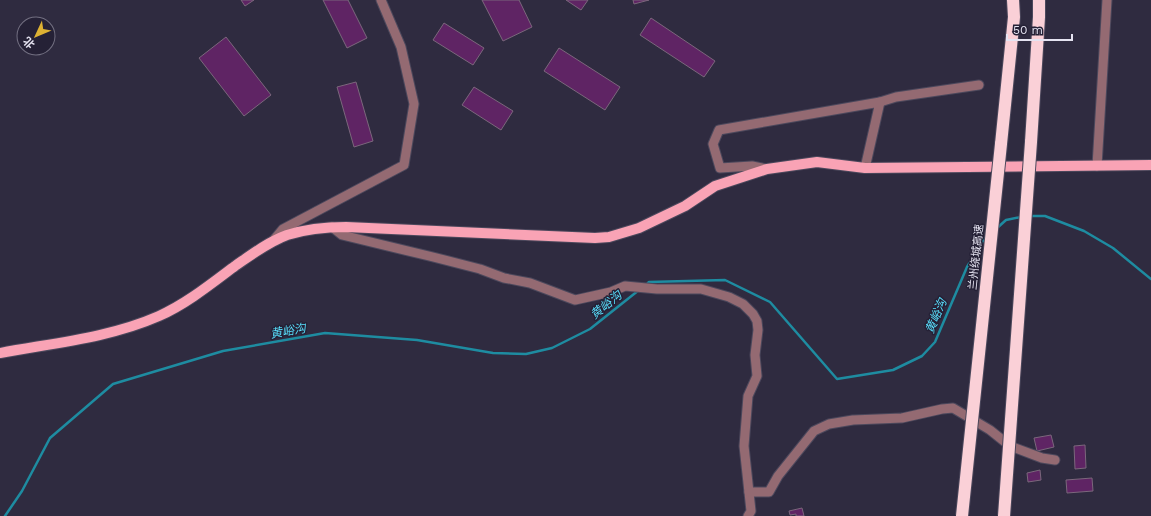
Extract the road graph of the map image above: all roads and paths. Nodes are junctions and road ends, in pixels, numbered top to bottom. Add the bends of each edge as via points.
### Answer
1 (381, 0) edge
2 (1013, 0) edge
3 (1039, 0) edge
4 (1107, 0) edge
5 (979, 85) dead end
6 (880, 102) junction
7 (1151, 165) edge
8 (1097, 166) junction
9 (865, 168) junction
10 (767, 169) junction
11 (332, 227) junction
12 (272, 243) junction
13 (0, 353) edge
14 (1055, 460) dead end
15 (749, 492) junction
16 (748, 516) edge
17 (962, 516) edge
18 (1004, 516) edge

1 - 12 street via 401,47 414,104 404,165 283,229
2 - 17 highway, 兰州绕城高速, bridge via 1014,17
3 - 18 highway, bridge
4 - 8 street
5 - 6 street via 896,97
6 - 9 street
6 - 10 street via 719,130 713,144 720,168 752,166
7 - 8 main road
8 - 9 main road
9 - 10 main road via 817,162
10 - 11 main road via 715,186 685,206 639,228 609,237 576,238
11 - 12 main road via 300,232
11 - 15 street via 342,235 480,269 504,278 530,282 575,300 611,292 625,286 702,289 743,304 753,314 758,330 755,355 757,376 748,396 744,446
12 - 13 main road via 176,307 135,326 101,335
14 - 15 street via 1010,446 990,430 953,408 942,409 902,418 853,420 829,424 814,431 778,476 769,492
15 - 16 street via 751,511

